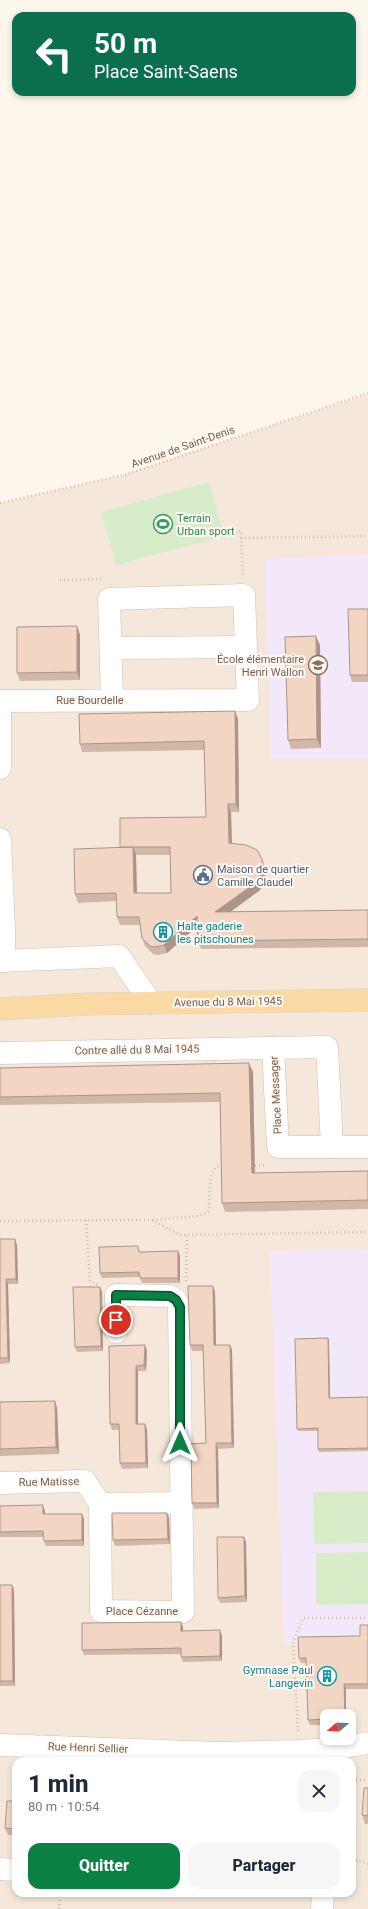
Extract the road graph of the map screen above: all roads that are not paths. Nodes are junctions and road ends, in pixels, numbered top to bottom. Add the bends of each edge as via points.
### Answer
1 (246, 647) junction
2 (110, 648) junction
3 (0, 694) edge
4 (0, 700) edge
5 (112, 700) junction
6 (0, 768) edge
7 (0, 839) edge
8 (2, 961) edge
9 (0, 995) edge
10 (368, 1000) edge
11 (151, 1003) junction
12 (88, 1004) junction
13 (0, 1009) edge
14 (273, 1048) junction
15 (0, 1052) edge
16 (332, 1147) junction
17 (368, 1147) edge
18 (116, 1332) dead end
19 (0, 1483) edge
20 (181, 1503) junction
21 (100, 1504) junction
22 (368, 1743) edge
23 (0, 1745) edge
24 (329, 1755) edge
25 (0, 1869) edge
26 (12, 1870) edge
27 (323, 1897) edge
28 (322, 1909) edge

1 - 2 street
1 - 2 street via 244,595 109,599
1 - 5 street, Rue Bourdelle via 248,700
2 - 5 street
3 - 4 street
4 - 5 street, Rue Bourdelle
4 - 6 street
7 - 8 street via 4,930
8 - 11 street via 119,956
9 - 12 main road, Avenue du 8 Mai 1945 via 27,994
10 - 11 main road, Avenue du 8 Mai 1945
11 - 12 main road, Avenue du 8 Mai 1945
12 - 13 main road, Avenue du 8 Mai 1945
14 - 15 street, Contre allé du 8 Mai 1945
14 - 16 street, Place Messager via 278,1147
14 - 16 street, Place Messager via 327,1047
16 - 17 street, Place Messager
18 - 20 street via 116,1295 170,1296 180,1307
19 - 21 street, Rue Matisse via 85,1481
20 - 21 street
20 - 21 street, Place Cézanne via 183,1612 101,1611
22 - 24 street, Rue Henri Sellier
23 - 24 street, Rue Henri Sellier via 219,1753 299,1751
25 - 26 street
27 - 28 street

